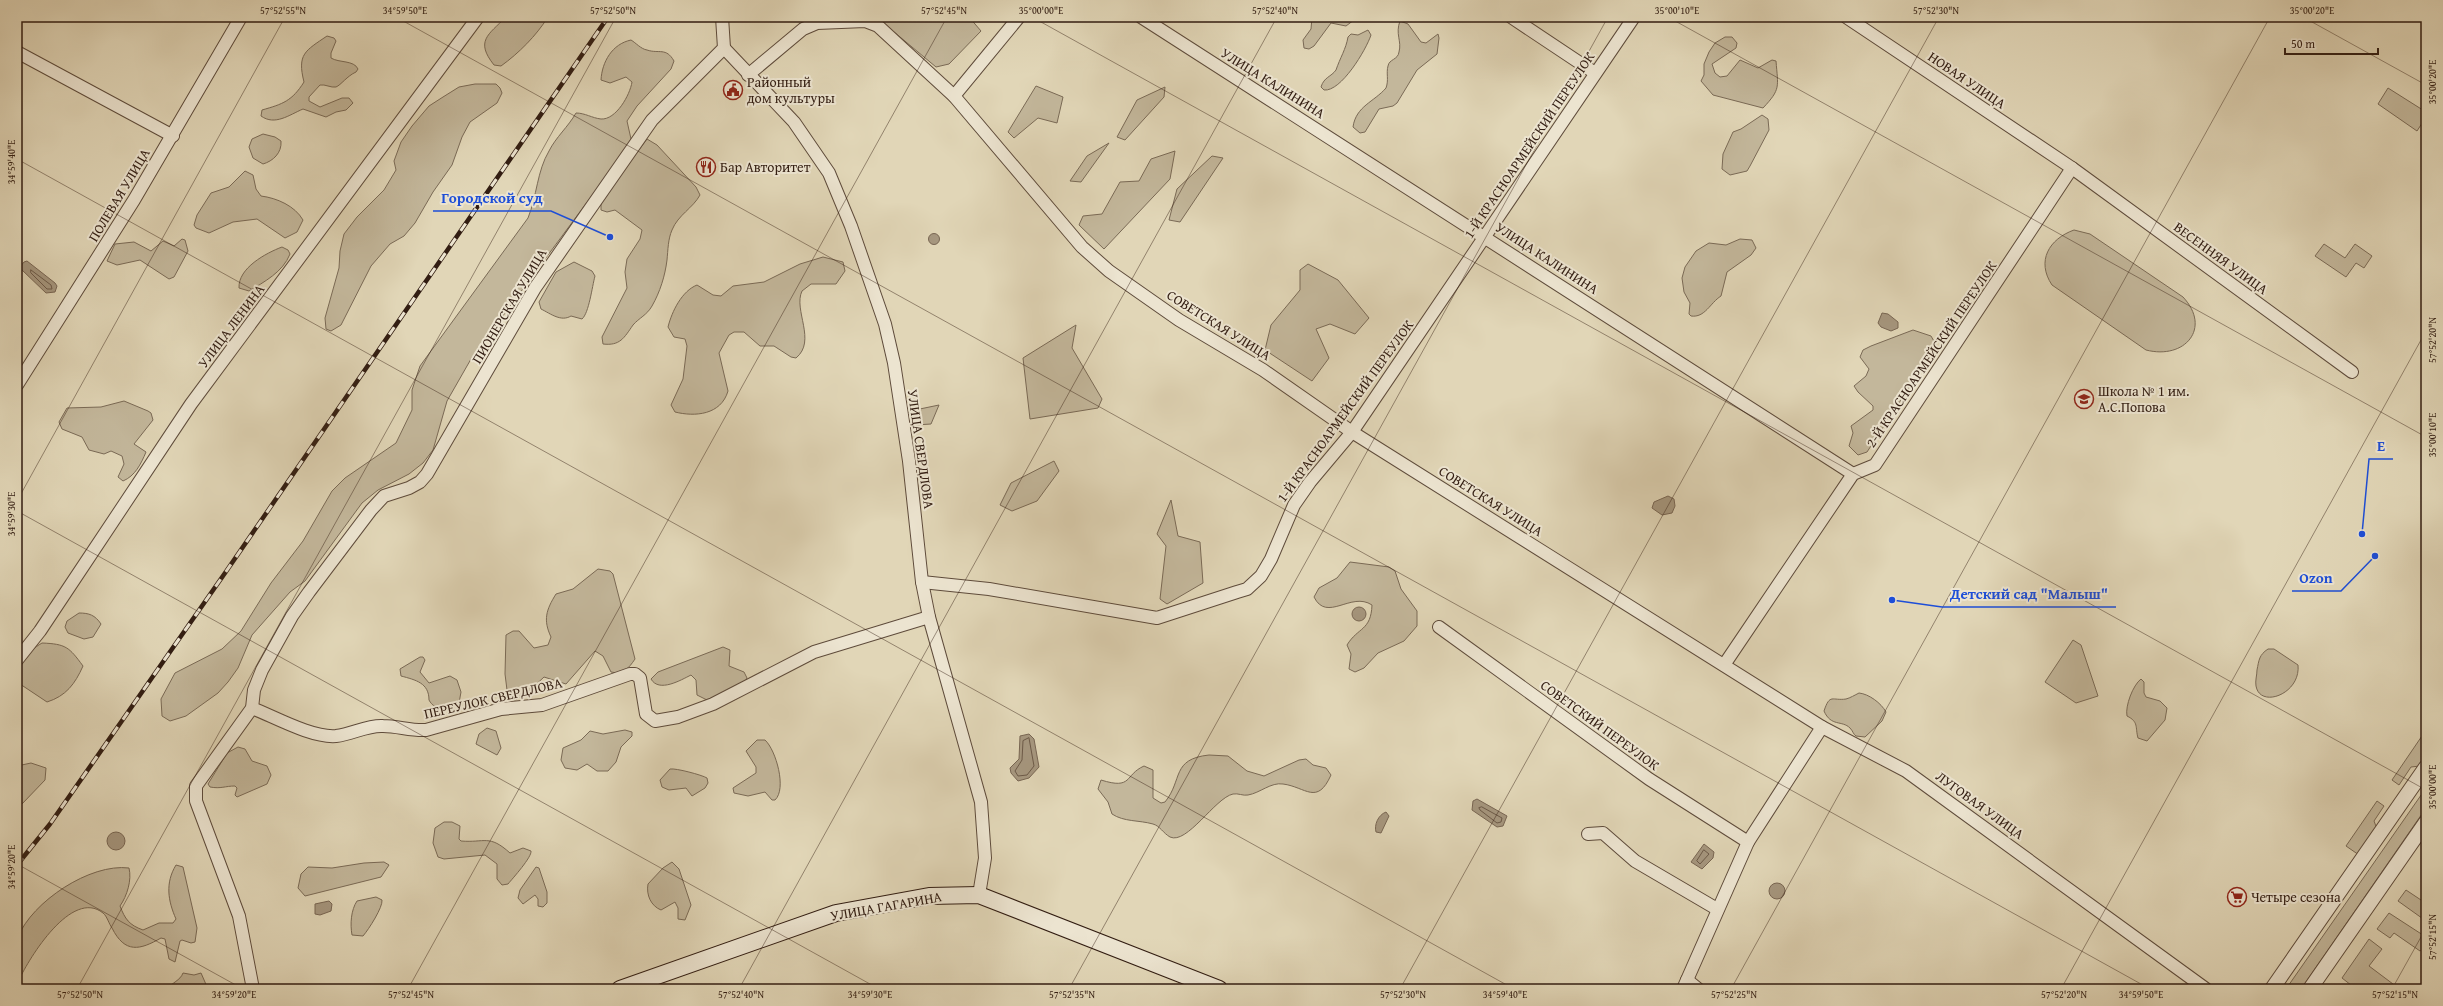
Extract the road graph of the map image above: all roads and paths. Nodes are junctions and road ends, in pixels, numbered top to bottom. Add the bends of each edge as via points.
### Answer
1 (240, 17) edge
2 (478, 17) edge
3 (722, 17) edge
4 (1019, 17) edge
5 (1141, 17) edge
6 (1511, 17) edge
7 (1634, 17) edge
8 (1846, 17) edge
9 (724, 48) junction
10 (17, 52) edge
11 (1595, 73) junction
12 (748, 75) junction
13 (954, 96) junction
14 (173, 136) junction
15 (2072, 168) junction
16 (1486, 236) junction
17 (2352, 372) dead end
18 (17, 385) edge
19 (1352, 432) junction
20 (1854, 474) junction
21 (922, 582) junction
22 (929, 617) junction
23 (1438, 627) dead end
24 (17, 660) edge
25 (1724, 664) junction
26 (252, 708) junction
27 (1822, 727) junction
28 (2426, 767) edge
29 (2426, 822) edge
30 (1588, 834) dead end
31 (1748, 842) junction
32 (979, 895) junction
33 (1717, 909) junction
34 (1685, 984) edge
35 (253, 989) edge
36 (620, 989) edge
37 (1219, 989) edge
38 (1698, 989) edge
39 (2206, 989) edge
40 (2272, 989) edge
41 (2310, 989) edge

1 - 14 street, ПОЛЕВАЯ УЛИЦА
2 - 24 street, УЛИЦА ЛЕНИНА via 191,404 40,631
3 - 9 street
4 - 13 street
5 - 16 street, УЛИЦА КАЛИНИНА
6 - 11 street
7 - 11 street, 1-Й КРАСНОАРМЕЙСКИЙ ПЕРЕУЛОК
8 - 15 street, НОВАЯ УЛИЦА
9 - 12 street, УЛИЦА СВЕРДЛОВА
9 - 26 street, ПИОНЕРСКАЯ УЛИЦА via 652,120 535,288 434,465 420,482 384,496 309,592 292,616 262,670 254,690
10 - 14 street
11 - 16 street, 1-Й КРАСНОАРМЕЙСКИЙ ПЕРЕУЛОК
12 - 13 street, СОВЕТСКАЯ УЛИЦА via 803,29 817,22 865,21 878,26
12 - 21 street, УЛИЦА СВЕРДЛОВА via 794,122 829,173 851,226 885,324 894,363 909,461
13 - 19 street, СОВЕТСКАЯ УЛИЦА via 1082,247 1109,271 1180,320 1263,370
14 - 18 street, ПОЛЕВАЯ УЛИЦА
15 - 17 street, ВЕСЕННЯЯ УЛИЦА
15 - 20 street, 2-Й КРАСНОАРМЕЙСКИЙ ПЕРЕУЛОК via 1875,465
16 - 19 street, 1-Й КРАСНОАРМЕЙСКИЙ ПЕРЕУЛОК
16 - 20 street, УЛИЦА КАЛИНИНА
19 - 21 street, 1-Й КРАСНОАРМЕЙСКИЙ ПЕРЕУЛОК via 1294,505 1271,559 1261,576 1246,589 1156,618 989,589
19 - 25 street, СОВЕТСКАЯ УЛИЦА
20 - 25 street
21 - 22 street, УЛИЦА СВЕРДЛОВА
22 - 26 street, ПЕРЕУЛОК СВЕРДЛОВА via 814,652 713,704 678,717 655,721 646,714 640,678 635,674 542,705 501,709 416,731 383,726 366,728 350,735 333,736 302,728
22 - 32 street, УЛИЦА СВЕРДЛОВА via 981,802 985,858
23 - 31 street, СОВЕТСКИЙ ПЕРЕУЛОК via 1649,779
25 - 27 street, ЛУГОВАЯ УЛИЦА
26 - 35 street via 196,786 196,801 239,916
27 - 31 street
27 - 39 street, ЛУГОВАЯ УЛИЦА via 1906,771
28 - 40 street
29 - 41 street
30 - 33 street via 1603,834 1635,861
31 - 33 street
32 - 36 main road, УЛИЦА ГАГАРИНА via 929,896 836,913
32 - 37 main road, УЛИЦА ГАГАРИНА
33 - 34 street
34 - 38 street

